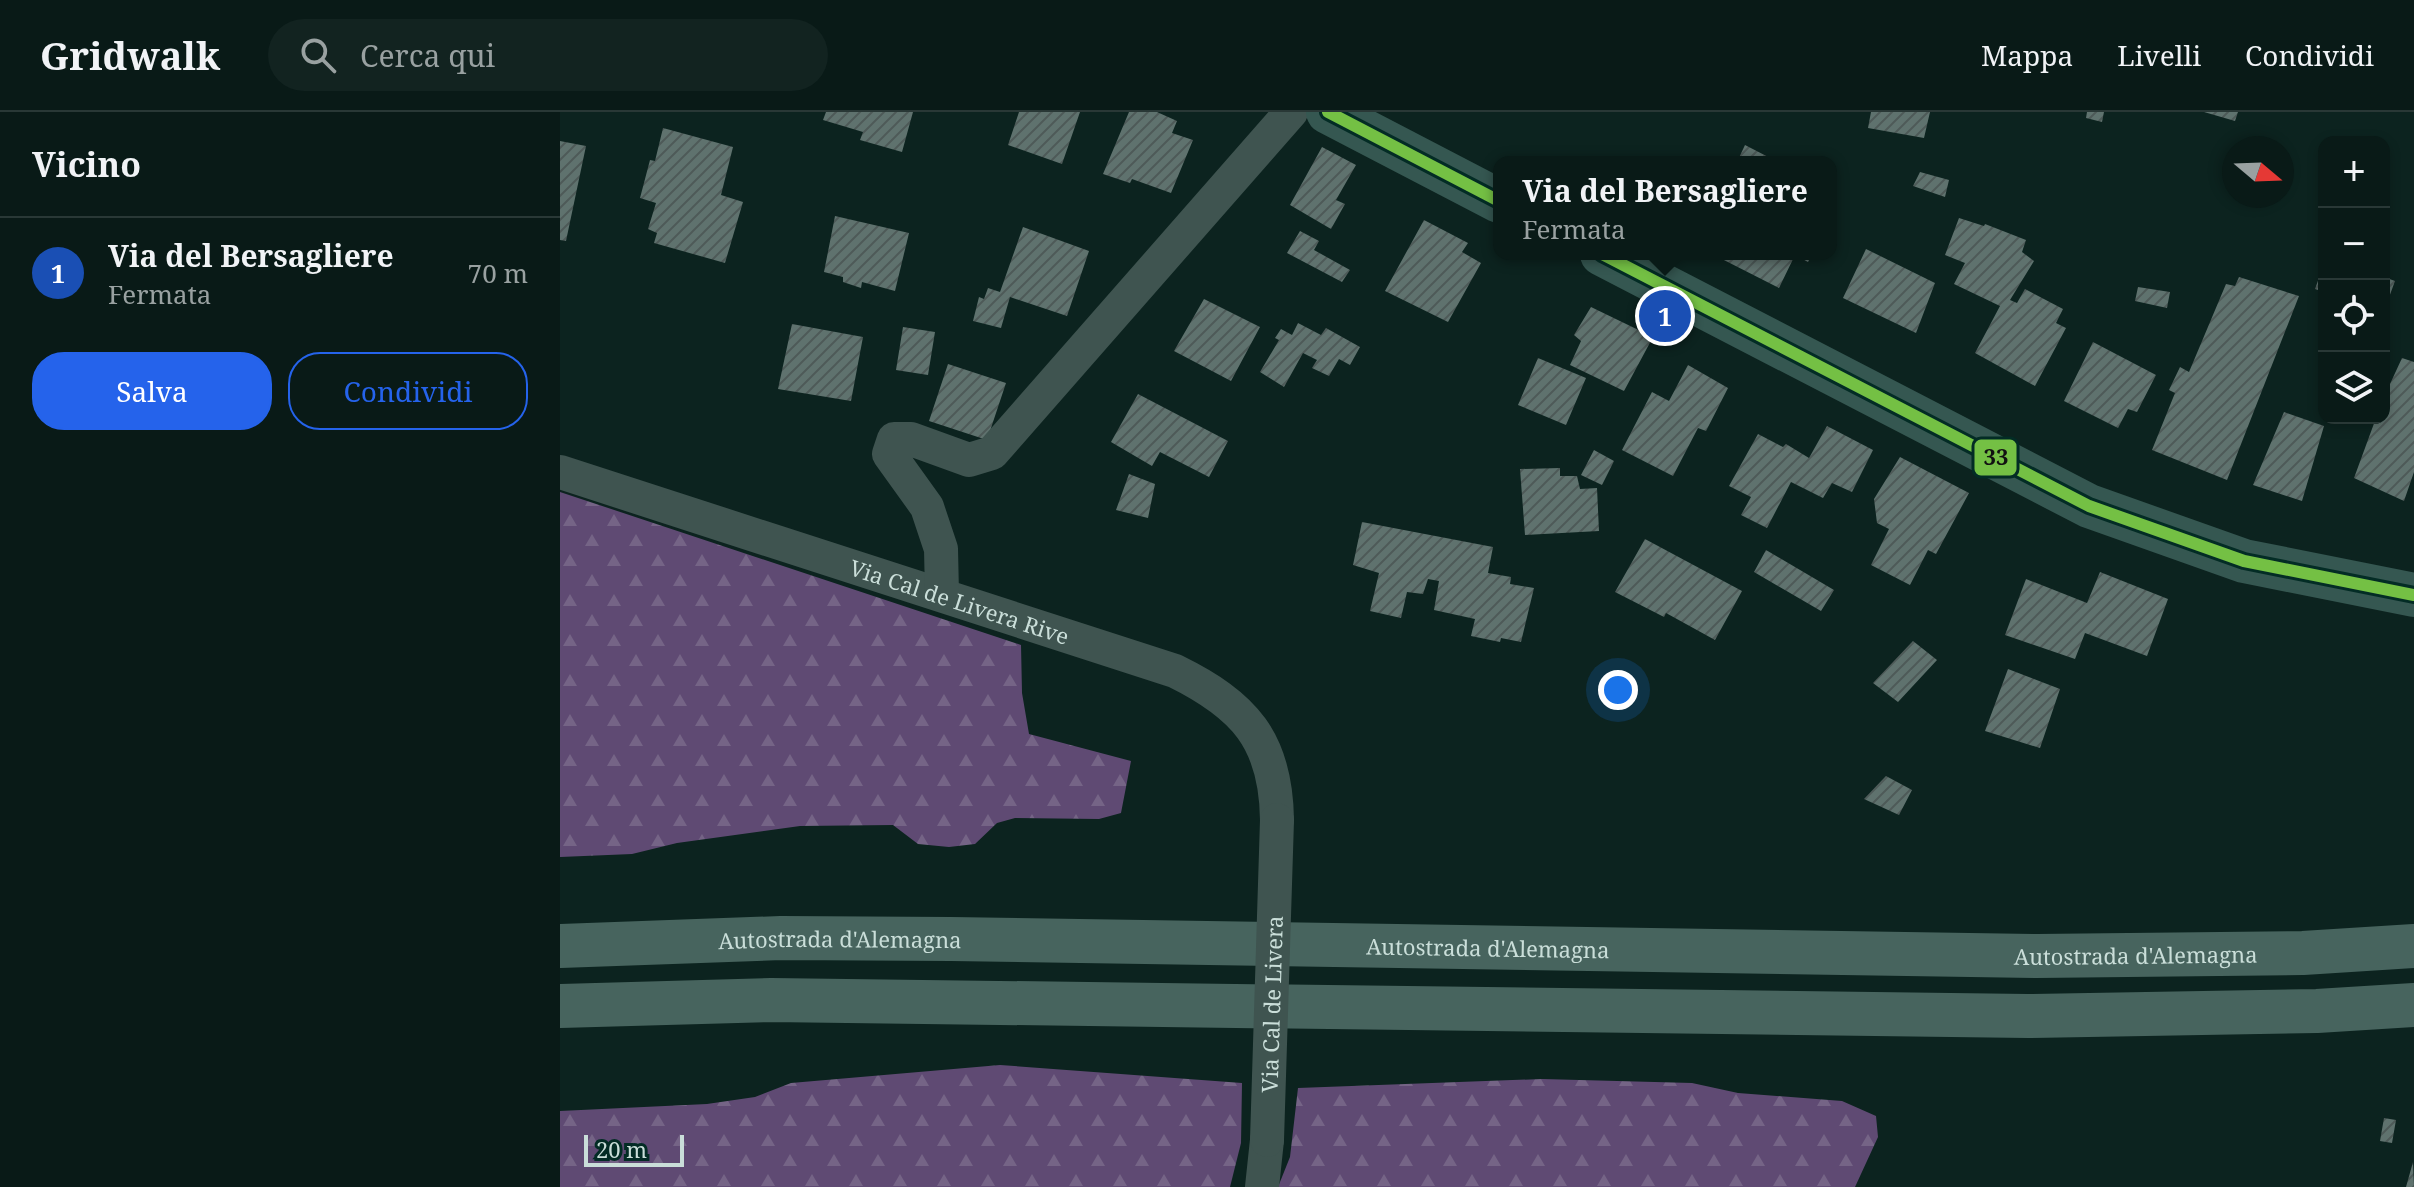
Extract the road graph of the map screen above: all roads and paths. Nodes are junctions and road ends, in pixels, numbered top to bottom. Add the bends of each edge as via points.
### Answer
1 (1291, 112) edge
2 (1328, 112) edge
3 (1493, 198) edge
4 (1614, 260) edge
5 (560, 472) edge
6 (942, 594) junction
7 (2414, 595) edge
8 (1277, 820) joint
9 (560, 946) edge
10 (2414, 946) edge
11 (2414, 1005) edge
12 (560, 1006) edge
13 (1262, 1187) edge

1 - 6 street via 992,453 969,460 911,439 894,439 889,454 927,507 941,549
2 - 3 main road
4 - 7 main road via 2089,506 2244,561
5 - 6 street, Via Cal de Livera Rive
6 - 8 street, Via Cal de Livera Rive via 1160,665 1216,692 1247,721 1268,754
8 - 13 street, Via Cal de Livera, bridge
9 - 10 highway, Autostrada d'Alemagna via 935,939 2037,956 2303,953
11 - 12 highway via 2028,1016 771,1000

